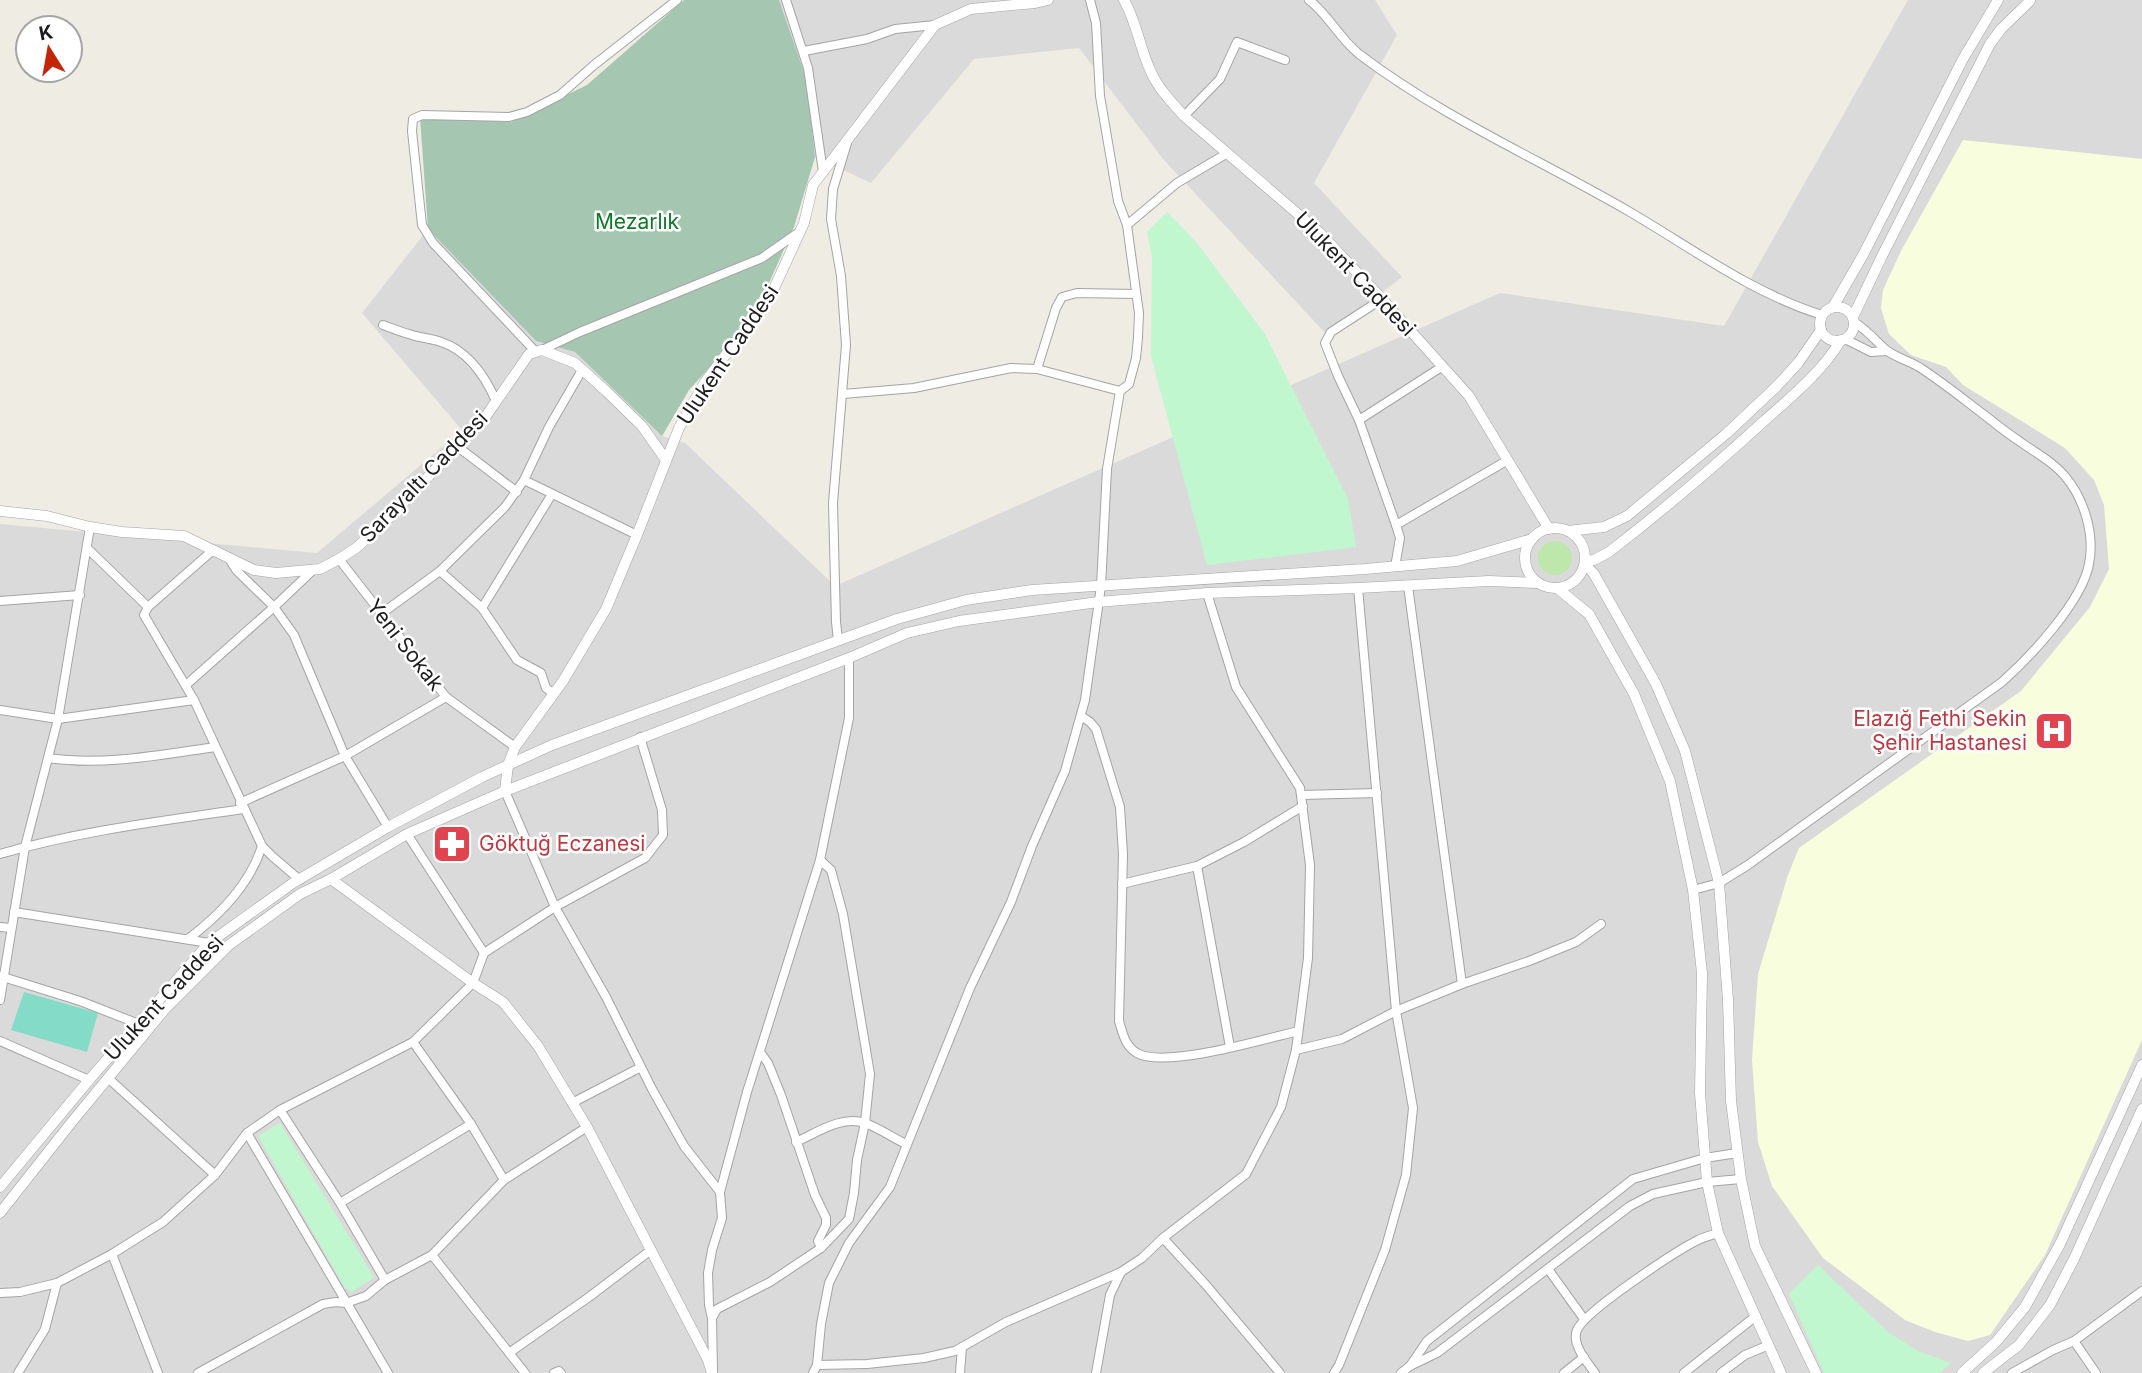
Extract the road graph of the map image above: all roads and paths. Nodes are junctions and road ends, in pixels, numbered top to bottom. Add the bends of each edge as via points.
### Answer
1 (677, 0) edge
2 (786, 0) edge
3 (1048, 0) edge
4 (1090, 0) edge
5 (1124, 0) edge
6 (1309, 0) edge
7 (1998, 0) edge
8 (2021, 0) edge
9 (2031, 0) edge
10 (985, 4) edge
11 (934, 25) junction
12 (804, 51) junction
13 (1285, 60) dead end
14 (1184, 116) junction
15 (849, 137) junction
16 (1226, 154) junction
17 (823, 172) junction
18 (1127, 225) junction
19 (801, 230) junction
20 (1136, 294) junction
21 (1382, 299) junction
22 (1833, 307) junction
23 (1822, 316) junction
24 (1854, 320) junction
25 (383, 325) dead end
26 (1821, 330) junction
27 (1843, 340) junction
28 (539, 351) junction
29 (1887, 351) junction
30 (1443, 366) junction
31 (1037, 369) junction
32 (582, 370) junction
33 (1120, 391) junction
34 (843, 394) junction
35 (496, 401) junction
36 (1359, 420) junction
37 (458, 447) junction
38 (666, 460) junction
39 (1508, 460) junction
40 (524, 480) junction
41 (517, 492) junction
42 (552, 494) junction
43 (0, 510) edge
44 (1396, 525) junction
45 (90, 527) junction
46 (1549, 529) junction
47 (1568, 531) junction
48 (638, 535) junction
49 (1532, 539) junction
50 (87, 548) junction
51 (212, 551) junction
52 (228, 557) junction
53 (339, 559) junction
54 (1585, 562) junction
55 (1395, 567) junction
56 (313, 570) junction
57 (440, 571) junction
58 (1538, 583) junction
59 (1101, 586) junction
60 (1408, 586) junction
61 (1359, 588) junction
62 (1557, 588) junction
63 (1206, 593) junction
64 (80, 595) junction
65 (0, 601) edge
66 (1098, 602) junction
67 (148, 607) junction
68 (274, 607) junction
69 (482, 608) junction
70 (381, 614) junction
71 (838, 640) junction
72 (849, 658) junction
73 (186, 685) junction
74 (554, 694) junction
75 (446, 697) junction
76 (194, 700) junction
77 (0, 710) edge
78 (1080, 716) junction
79 (58, 719) junction
80 (640, 737) junction
81 (215, 747) junction
82 (515, 747) junction
83 (345, 756) junction
84 (48, 758) junction
85 (508, 765) junction
86 (505, 790) junction
87 (1377, 793) junction
88 (1301, 795) junction
89 (242, 806) junction
90 (1303, 806) junction
91 (388, 827) junction
92 (407, 834) junction
93 (262, 846) junction
94 (25, 847) junction
95 (0, 854) edge
96 (820, 860) junction
97 (1197, 866) junction
98 (331, 879) junction
99 (300, 880) junction
100 (1719, 883) junction
101 (1122, 884) junction
102 (1693, 890) junction
103 (555, 907) junction
104 (14, 912) junction
105 (1601, 924) dead end
106 (0, 927) edge
107 (11, 928) junction
108 (188, 939) junction
109 (209, 943) junction
110 (484, 953) junction
111 (2, 977) edge
112 (472, 983) junction
113 (1462, 984) junction
114 (0, 1000) edge
115 (1396, 1011) junction
116 (139, 1024) junction
117 (1298, 1031) junction
118 (0, 1041) edge
119 (413, 1042) junction
120 (1230, 1047) junction
121 (1296, 1050) junction
122 (760, 1052) junction
123 (2142, 1065) edge
124 (641, 1067) junction
125 (108, 1077) junction
126 (89, 1080) junction
127 (572, 1103) junction
128 (280, 1110) junction
129 (2142, 1110) edge
130 (865, 1123) junction
131 (471, 1124) junction
132 (587, 1127) junction
133 (247, 1133) junction
134 (796, 1142) junction
135 (906, 1144) junction
136 (1737, 1153) junction
137 (1705, 1158) junction
138 (215, 1175) junction
139 (1741, 1179) junction
140 (504, 1180) junction
141 (1706, 1182) junction
142 (0, 1187) edge
143 (720, 1192) junction
144 (340, 1203) junction
145 (0, 1213) edge
146 (1718, 1233) junction
147 (1163, 1238) junction
148 (821, 1248) junction
149 (650, 1250) junction
150 (112, 1254) junction
151 (432, 1255) junction
152 (1548, 1269) junction
153 (1121, 1272) junction
154 (385, 1280) junction
155 (57, 1283) junction
156 (2142, 1291) edge
157 (0, 1293) edge
158 (346, 1303) junction
159 (1756, 1316) junction
160 (712, 1318) junction
161 (1584, 1320) junction
162 (2074, 1341) junction
163 (1769, 1345) junction
164 (962, 1347) junction
165 (509, 1353) junction
166 (1584, 1357) junction
167 (815, 1369) edge
168 (1413, 1370) edge
169 (18, 1373) edge
170 (158, 1373) edge
171 (198, 1373) edge
172 (388, 1373) edge
173 (525, 1373) edge
174 (554, 1373) edge
175 (561, 1373) edge
176 (713, 1373) edge
177 (960, 1373) edge
178 (1096, 1373) edge
179 (1280, 1373) edge
180 (1334, 1373) edge
181 (1401, 1373) edge
182 (1564, 1373) edge
183 (1595, 1373) edge
184 (1684, 1373) edge
185 (1721, 1373) edge
186 (1781, 1373) edge
187 (1816, 1373) edge
188 (1962, 1373) edge
189 (1983, 1373) edge
190 (2012, 1373) edge
191 (2096, 1373) edge

1 - 28 street via 560,95 527,112 509,117 422,115 413,119 422,225 433,243
2 - 12 street
3 - 10 street, Ulukent Caddesi
4 - 18 street via 1096,23 1100,96 1118,201
5 - 14 street, Ulukent Caddesi via 1152,73
6 - 23 street via 1356,52 1461,122 1630,212 1737,278
7 - 22 street
8 - 9 street
9 - 24 street via 1990,44
10 - 11 street, Ulukent Caddesi
11 - 12 street via 895,29
11 - 15 street, Ulukent Caddesi
12 - 17 street
13 - 14 street via 1237,41 1220,79
14 - 16 street, Ulukent Caddesi
15 - 17 street, Ulukent Caddesi
15 - 34 street via 833,189 831,219 846,345
16 - 18 street via 1177,183
16 - 21 street, Ulukent Caddesi via 1320,233
17 - 19 street, Ulukent Caddesi via 813,185
18 - 20 street
19 - 28 street via 762,258
19 - 38 street, Ulukent Caddesi via 771,295 705,382
20 - 31 street via 1062,296
20 - 33 street via 1136,358 1129,384
21 - 30 street, Ulukent Caddesi
21 - 36 street via 1331,332 1325,343
22 - 23 street
22 - 24 street via 1843,307
23 - 26 street
24 - 27 street via 1852,332
24 - 29 street
25 - 35 street via 443,342 461,354 474,363
26 - 27 street via 1831,340
26 - 47 street via 1776,387 1627,516 1604,527
27 - 29 street via 1871,352
27 - 54 street via 1810,379 1739,444 1609,552
28 - 32 street via 575,363
28 - 35 street, Sarayaltı Caddesi via 529,354
29 - 100 street via 1934,377 2064,475 2083,507 2088,528 2091,545 2085,579 2060,619 2002,682
30 - 36 street
30 - 39 street, Ulukent Caddesi via 1469,396
31 - 33 street
31 - 34 street via 1011,368 914,388
32 - 38 street via 642,426
32 - 40 street
33 - 59 street via 1107,469
34 - 71 street via 833,503
35 - 37 street, Sarayaltı Caddesi
36 - 44 street
37 - 41 street
37 - 53 street, Sarayaltı Caddesi via 386,521
38 - 48 street, Ulukent Caddesi
39 - 44 street
39 - 46 street, Ulukent Caddesi
40 - 41 street
40 - 42 street
41 - 57 street
42 - 48 street
42 - 69 street
43 - 45 street, Sarayaltı Caddesi
44 - 55 street via 1400,538
45 - 50 street
45 - 51 street, Sarayaltı Caddesi via 184,536
46 - 47 street
46 - 49 street
47 - 54 street via 1582,545
48 - 74 street, Ulukent Caddesi via 606,609
49 - 55 street via 1457,561
49 - 58 street via 1525,557
50 - 64 street
50 - 67 street
51 - 52 street, Sarayaltı Caddesi
51 - 67 street
52 - 56 street, Sarayaltı Caddesi via 265,572
52 - 68 street
53 - 56 street, Sarayaltı Caddesi
53 - 70 street, Yeni Sokak
54 - 62 street via 1575,581
54 - 100 street via 1656,684 1685,751
55 - 59 street
56 - 68 street
57 - 69 street
57 - 70 street
58 - 60 street
58 - 62 street
59 - 66 street
59 - 71 street via 966,600
60 - 61 street
60 - 113 street
61 - 63 street
61 - 87 street
62 - 102 street via 1589,614 1634,694 1670,781
63 - 66 street
63 - 88 street via 1236,687
64 - 65 street
64 - 79 street
66 - 72 street via 959,621 907,633
66 - 78 street
67 - 73 street via 144,615
68 - 73 street
68 - 83 street via 294,635
69 - 74 street via 517,660 541,673
70 - 75 street, Yeni Sokak
71 - 85 street
72 - 80 street
72 - 96 street via 849,718
73 - 76 street
74 - 82 street, Ulukent Caddesi
75 - 82 street, Yeni Sokak
75 - 83 street
76 - 79 street
76 - 81 street
77 - 79 street
78 - 101 street via 1096,729 1120,807
78 - 135 street via 1065,771
79 - 84 street
80 - 86 street
80 - 103 street via 662,810 663,835 645,858
81 - 84 street via 114,761
81 - 89 street
82 - 85 street, Ulukent Caddesi
83 - 89 street
83 - 91 street
84 - 94 street
85 - 86 street, Ulukent Caddesi
85 - 91 street, Ulukent Caddesi
86 - 92 street
86 - 103 street
87 - 88 street
87 - 115 street
88 - 90 street
89 - 93 street
89 - 94 street
90 - 97 street
90 - 117 street via 1310,864 1308,958
91 - 99 street, Ulukent Caddesi
92 - 98 street
92 - 110 street
93 - 99 street
93 - 108 street via 256,866 227,904
94 - 95 street
94 - 104 street
96 - 122 street
96 - 130 street via 831,870 844,914 870,1074
97 - 101 street
97 - 120 street
98 - 112 street
98 - 125 street via 300,894 229,946 165,1009
99 - 109 street, Ulukent Caddesi
100 - 102 street
100 - 136 street
101 - 120 street via 1119,1021 1128,1046 1140,1055 1159,1059
102 - 137 street via 1702,973 1700,1093
103 - 110 street
103 - 124 street
104 - 107 street
104 - 108 street
105 - 113 street via 1576,942
106 - 107 street
107 - 111 street
108 - 109 street
109 - 116 street, Ulukent Caddesi
110 - 112 street
111 - 114 street
111 - 116 street
112 - 119 street
112 - 127 street via 503,1002 538,1046
113 - 115 street
115 - 121 street via 1342,1039
115 - 180 street via 1413,1108 1406,1175 1385,1250
116 - 126 street, Ulukent Caddesi
117 - 120 street
117 - 121 street
118 - 126 street
119 - 128 street
119 - 131 street
121 - 147 street via 1281,1107 1246,1174
122 - 134 street
122 - 143 street
123 - 188 street via 2060,1244 2025,1307
124 - 127 street
124 - 143 street via 684,1146
125 - 138 street
125 - 145 street
126 - 142 street, Ulukent Caddesi
127 - 132 street
128 - 133 street
128 - 144 street
129 - 189 street via 2049,1305 2019,1345
130 - 134 street via 842,1122
130 - 135 street
130 - 148 street via 849,1219
131 - 140 street
131 - 144 street
132 - 140 street
132 - 149 street
133 - 138 street
133 - 158 street
134 - 148 street via 826,1218 818,1241
135 - 167 street via 890,1187 849,1242 829,1283
136 - 137 street
136 - 139 street
137 - 141 street
137 - 168 street via 1633,1179 1427,1341
138 - 150 street via 163,1222
139 - 141 street
139 - 187 street via 1755,1246
140 - 151 street
141 - 146 street
141 - 152 street via 1653,1194 1630,1206
143 - 160 street via 722,1218 708,1273
144 - 154 street
146 - 159 street
146 - 161 street via 1643,1274
147 - 153 street
147 - 179 street
148 - 160 street via 770,1282 717,1309
149 - 165 street
149 - 176 street
150 - 155 street
150 - 170 street
151 - 154 street
151 - 165 street
152 - 161 street
152 - 168 street
153 - 164 street via 1006,1322
153 - 178 street via 1111,1295
154 - 158 street via 366,1296
155 - 157 street
155 - 169 street via 45,1329
156 - 162 street
158 - 171 street via 323,1304
158 - 172 street
159 - 163 street
159 - 184 street
160 - 176 street
161 - 166 street via 1576,1331
162 - 190 street
162 - 191 street
163 - 185 street
163 - 186 street
164 - 167 street via 924,1358
164 - 177 street
165 - 173 street
166 - 182 street
166 - 183 street
168 - 181 street
174 - 175 street

